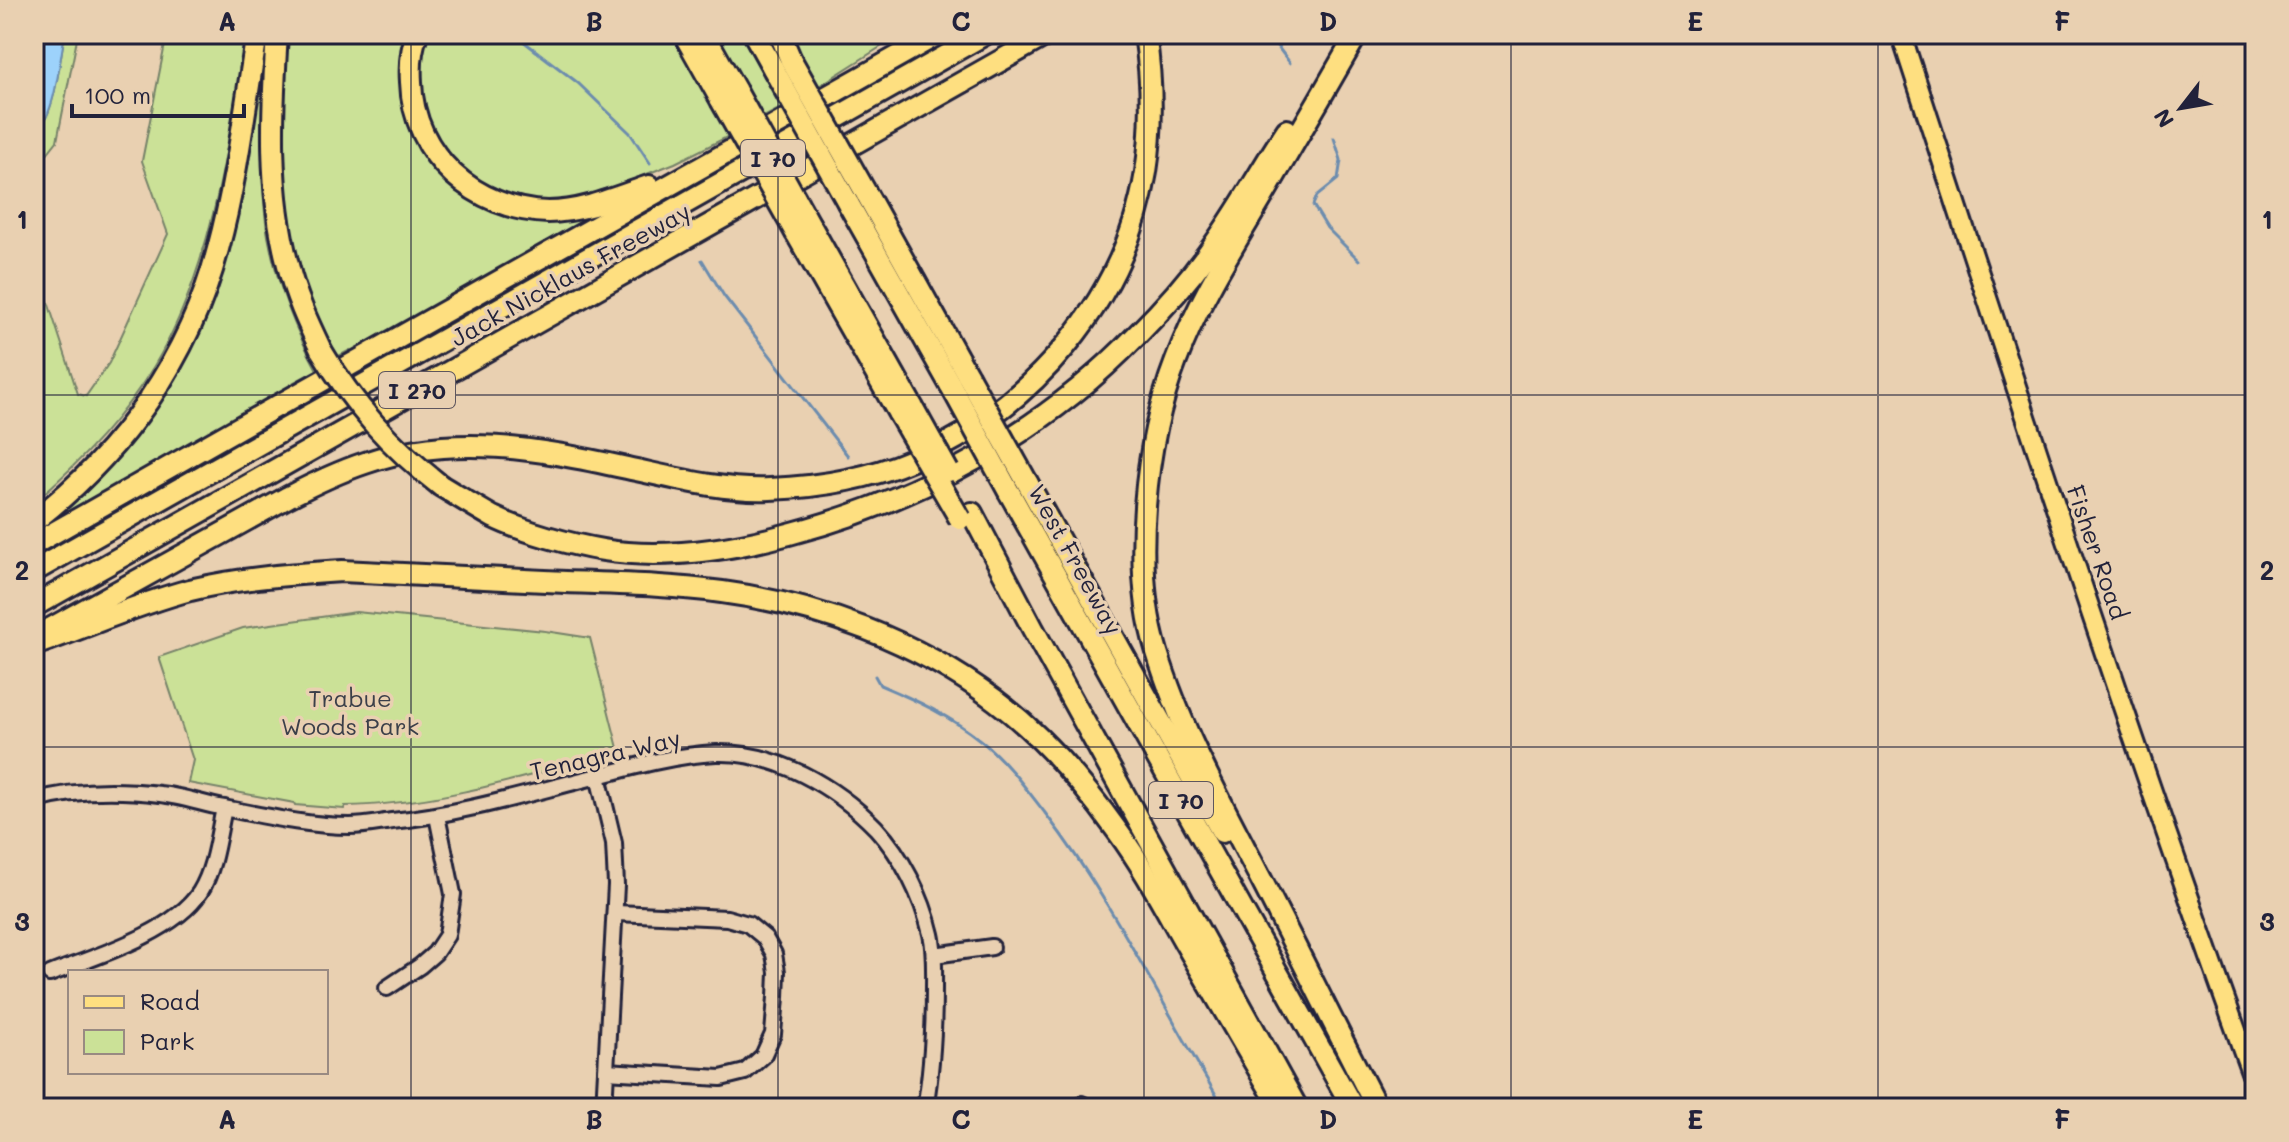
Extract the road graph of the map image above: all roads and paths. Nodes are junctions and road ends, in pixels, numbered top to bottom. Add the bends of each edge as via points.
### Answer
1 (257, 34) edge
2 (277, 34) edge
3 (417, 34) edge
4 (684, 34) edge
5 (704, 34) edge
6 (754, 34) edge
7 (780, 34) edge
8 (919, 34) edge
9 (938, 34) edge
10 (985, 34) edge
11 (1048, 34) edge
12 (1145, 34) edge
13 (1351, 34) edge
14 (1357, 34) edge
15 (1901, 34) edge
16 (783, 65) junction
17 (845, 86) junction
18 (729, 96) junction
19 (698, 169) junction
20 (1018, 487) junction
21 (34, 521) edge
22 (34, 544) edge
23 (34, 571) edge
24 (34, 606) edge
25 (34, 638) edge
26 (34, 645) edge
27 (598, 776) junction
28 (34, 801) edge
29 (224, 808) junction
30 (437, 816) junction
31 (616, 913) junction
32 (992, 947) dead end
33 (934, 955) junction
34 (50, 974) dead end
35 (387, 988) dead end
36 (1347, 1050) junction
37 (606, 1071) junction
38 (2255, 1083) edge
39 (604, 1108) edge
40 (925, 1108) edge
41 (1281, 1108) edge
42 (1297, 1108) edge
43 (1353, 1108) edge
44 (1377, 1108) edge

1 - 21 highway via 230,198 200,303 153,396 71,492
2 - 13 highway, bridge via 272,112 278,212 302,310 340,384 409,461 496,518 556,539 652,554 756,543 822,525 932,482 1032,425 1136,337 1209,252
3 - 19 highway via 410,68 418,123 447,168 488,199 511,208 552,212
4 - 18 highway
5 - 18 highway, I 70
6 - 16 highway, West Freeway / I 70
7 - 16 highway
8 - 17 highway
9 - 17 highway
10 - 23 highway, Jack Nicklaus Freeway / I 270
11 - 24 highway, Jack Nicklaus Freeway / I 270
12 - 25 highway via 1151,114 1145,175 1125,247 1110,279 1076,335 1033,380 995,412 938,447 845,480 766,489 691,481 525,448 463,446 394,455 288,497
14 - 36 highway via 1210,285 1180,351 1151,452 1144,554 1156,649 1172,695
15 - 38 main road, Fisher Road via 2182,880
16 - 20 highway, West Freeway / I 70, bridge
17 - 19 highway
18 - 42 highway, I 70, bridge via 1033,629
19 - 22 highway
20 - 36 highway
20 - 43 highway, West Freeway / I 70
26 - 41 highway via 191,590 342,571 710,591 763,599 852,624 894,640 994,699 1070,771 1127,845
27 - 30 street, Tenagra Way
27 - 31 street via 614,843
27 - 33 street, Tenagra Way via 655,761 718,753 781,765 812,779 841,795 885,838 917,896
28 - 29 street, Tenagra Way via 108,790 162,794
29 - 30 street, Tenagra Way via 350,826
29 - 34 street via 209,875 182,913 142,937
30 - 35 street via 453,894 447,935 435,953
31 - 37 street
31 - 37 street via 727,918 748,924 774,954 776,997 773,1034 763,1056 745,1072 721,1078
32 - 33 street
33 - 40 street, Tenagra Way via 932,1063
36 - 44 highway
37 - 39 street

